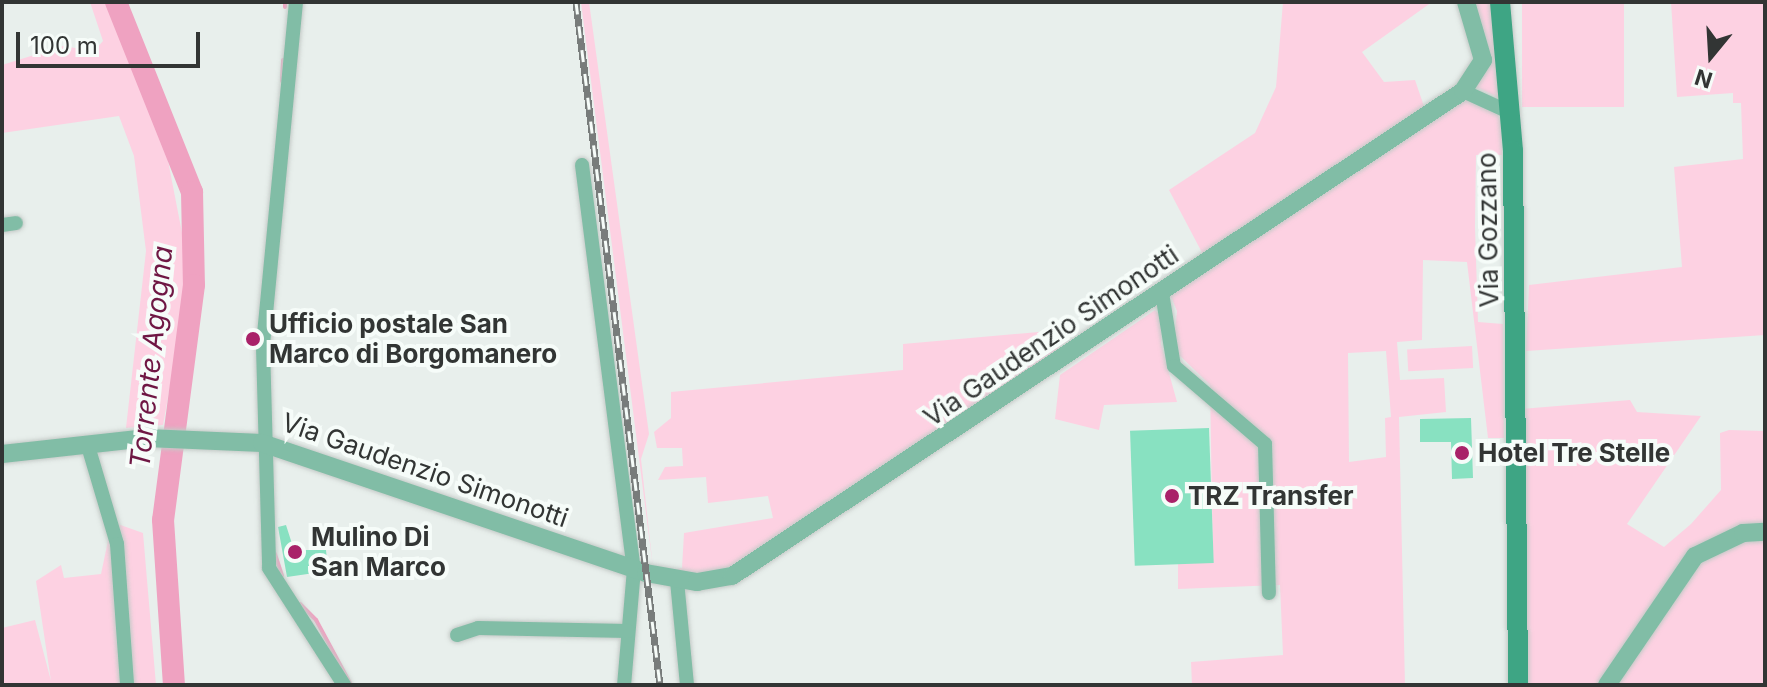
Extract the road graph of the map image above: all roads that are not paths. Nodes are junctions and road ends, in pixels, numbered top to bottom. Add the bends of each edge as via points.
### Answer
1 (296, 2) edge
2 (1466, 2) edge
3 (1501, 4) edge
4 (1463, 91) junction
5 (1511, 113) junction
6 (582, 165) dead end
7 (1162, 293) junction
8 (262, 443) junction
9 (88, 446) junction
10 (2, 454) edge
11 (1765, 532) edge
12 (634, 569) junction
13 (677, 581) junction
14 (1269, 593) dead end
15 (628, 631) junction
16 (457, 635) dead end
17 (1519, 684) edge
18 (127, 685) edge
19 (344, 685) edge
20 (624, 685) edge
21 (687, 685) edge
22 (1607, 685) edge

1 - 8 street via 265,320
2 - 4 street, Via Gaudenzio Simonotti via 1482,46 1475,74
3 - 5 main road, Via Gozzano
4 - 5 street
4 - 7 street, Via Gaudenzio Simonotti
5 - 17 main road, Via Gozzano
6 - 12 street
7 - 13 street, Via Gaudenzio Simonotti via 747,569 714,581
7 - 14 street via 1174,366 1265,444
8 - 9 street, Via Gaudenzio Simonotti via 147,438
8 - 12 street, Via Gaudenzio Simonotti
8 - 19 street via 269,568
9 - 10 street, Via Gaudenzio Simonotti
9 - 18 street via 117,544
11 - 22 street via 1743,533 1695,556
12 - 13 street, Via Gaudenzio Simonotti
12 - 15 street
13 - 21 street
15 - 16 street via 478,628
15 - 20 street

